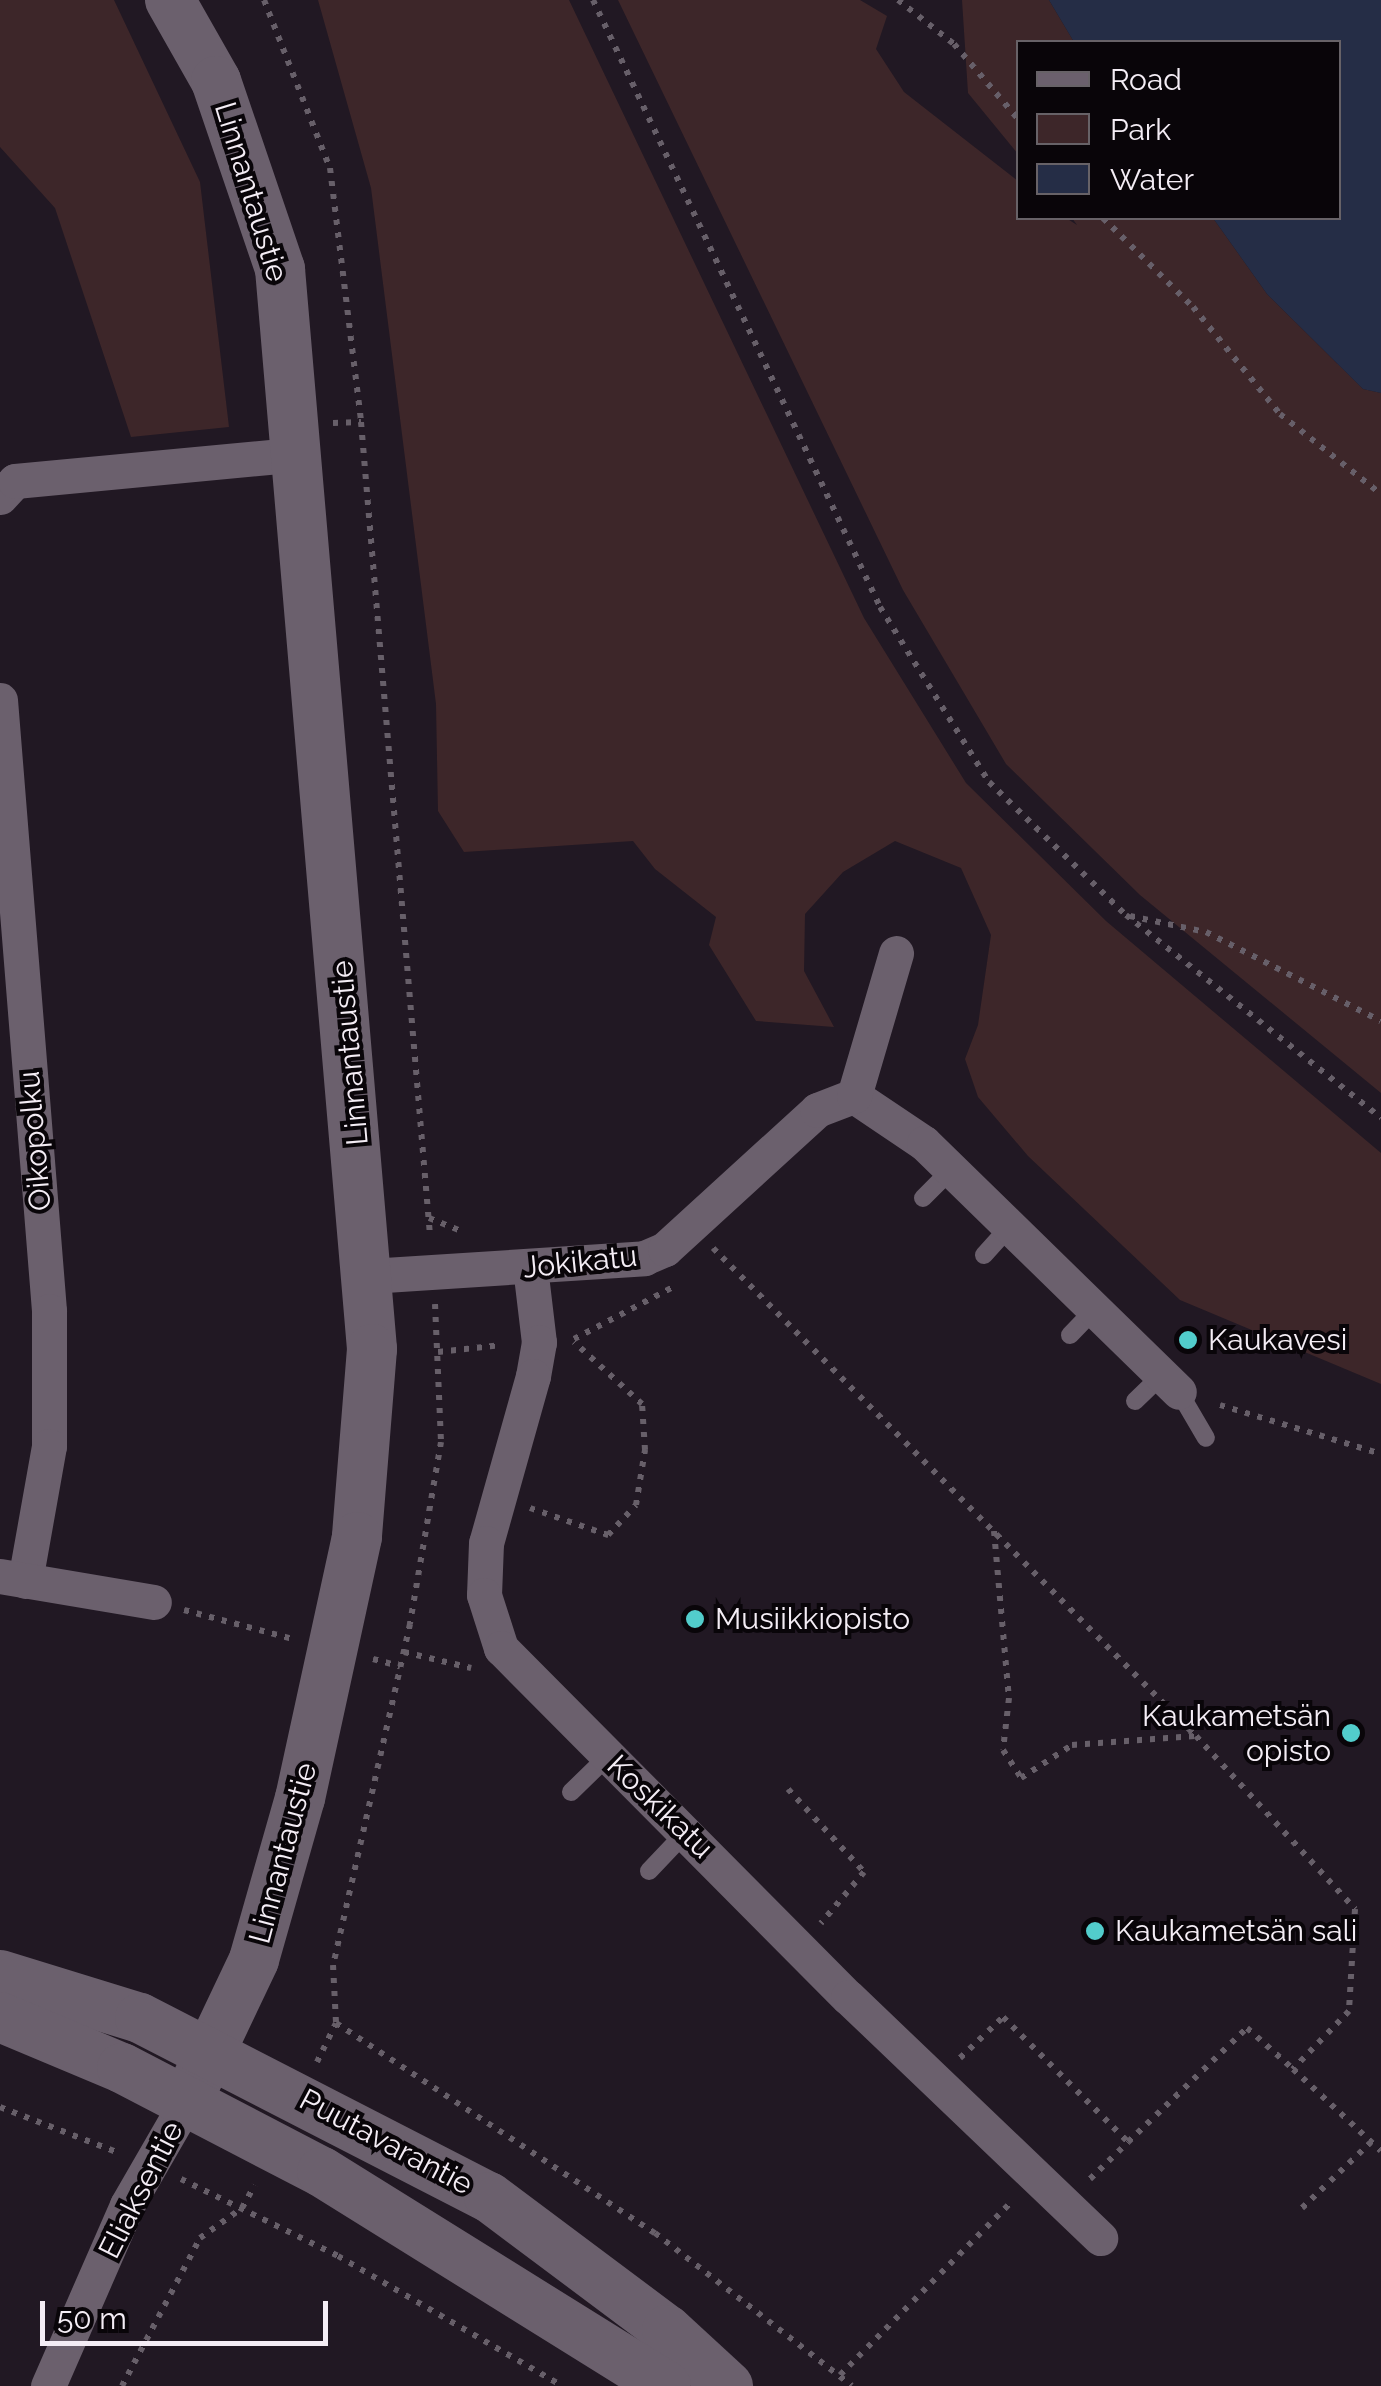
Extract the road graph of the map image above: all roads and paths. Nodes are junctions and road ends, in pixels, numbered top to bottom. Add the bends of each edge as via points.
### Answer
1 (170, 0) edge
2 (593, 0) edge
3 (898, 0) edge
4 (1016, 117) edge
5 (1104, 220) edge
6 (300, 454) junction
7 (1381, 494) edge
8 (0, 497) edge
9 (0, 700) edge
10 (1126, 915) junction
11 (896, 953) dead end
12 (1381, 1021) edge
13 (854, 1096) junction
14 (1381, 1118) edge
15 (951, 1170) junction
16 (922, 1198) dead end
17 (1010, 1228) junction
18 (714, 1250) dead end
19 (984, 1255) dead end
20 (530, 1268) junction
21 (369, 1276) junction
22 (570, 1339) dead end
23 (1170, 1384) junction
24 (1134, 1401) dead end
25 (1206, 1438) dead end
26 (1381, 1454) edge
27 (496, 1496) junction
28 (994, 1530) junction
29 (12, 1579) edge
30 (154, 1602) joint
31 (336, 1650) junction
32 (400, 1666) dead end
33 (1196, 1736) junction
34 (608, 1756) junction
35 (788, 1788) dead end
36 (571, 1792) dead end
37 (686, 1833) junction
38 (649, 1871) dead end
39 (801, 1946) junction
40 (0, 1975) edge
41 (0, 2017) edge
42 (336, 2022) dead end
43 (213, 2052) junction
44 (1293, 2069) junction
45 (936, 2082) junction
46 (300, 2097) junction
47 (186, 2103) junction
48 (0, 2107) edge
49 (1128, 2142) junction
50 (1371, 2142) junction
51 (276, 2148) junction
52 (1381, 2152) edge
53 (152, 2166) junction
54 (1036, 2177) junction
55 (1064, 2204) junction
56 (242, 2208) junction
57 (1302, 2208) dead end
58 (1100, 2238) dead end
59 (840, 2376) dead end
60 (48, 2386) edge
61 (122, 2386) edge
62 (562, 2386) edge
63 (666, 2386) edge
64 (728, 2386) edge

1 - 6 street, Linnantaustie via 216,81 280,269
2 - 10 path via 880,607 989,782
3 - 4 path via 954,44
5 - 7 path via 1192,306 1280,414
6 - 8 street via 15,481
6 - 21 street, Linnantaustie
9 - 29 street, Oikopolku via 48,1311 48,1446
10 - 12 path via 1206,932
10 - 14 path
11 - 13 street
13 - 15 street via 884,1112
13 - 20 street, Jokikatu via 817,1110 665,1249 644,1258
15 - 16 lane
15 - 17 street
17 - 19 lane
17 - 23 street via 1082,1323
18 - 28 path
20 - 21 street, Jokikatu
20 - 27 street, Koskikatu via 536,1359
21 - 31 street, Linnantaustie via 368,1423
22 - 27 path via 642,1404 645,1450 636,1504 608,1535
23 - 24 lane
23 - 25 lane
23 - 26 path
27 - 34 street, Koskikatu via 484,1594 502,1648
28 - 33 path
28 - 33 path via 1009,1698 1003,1750 1021,1778 1072,1745
29 - 30 street
30 - 31 path
31 - 32 path
31 - 43 street, Linnantaustie via 254,1960
33 - 44 path via 1355,1909 1348,2012
34 - 36 lane
34 - 37 street, Koskikatu
35 - 39 path via 864,1872
37 - 38 lane
37 - 39 street, Koskikatu
39 - 45 street, Koskikatu
40 - 43 street, Puutavarantie via 140,2018
41 - 47 street, Puutavarantie
42 - 46 path
43 - 46 street, Puutavarantie
43 - 47 street, Linnantaustie
44 - 49 path via 1247,2028
44 - 50 path
45 - 49 path via 1003,2017
45 - 54 street, Koskikatu
46 - 64 street, Puutavarantie via 489,2197 666,2330
47 - 51 street, Puutavarantie
47 - 53 street, Eliaksentie
48 - 53 path
49 - 55 path
50 - 52 path
50 - 57 path
51 - 56 path
51 - 63 street, Puutavarantie
53 - 56 path
53 - 60 street, Eliaksentie via 128,2205
54 - 55 street, Koskikatu
54 - 59 path
55 - 58 street, Koskikatu
56 - 61 path via 200,2238
56 - 62 path

